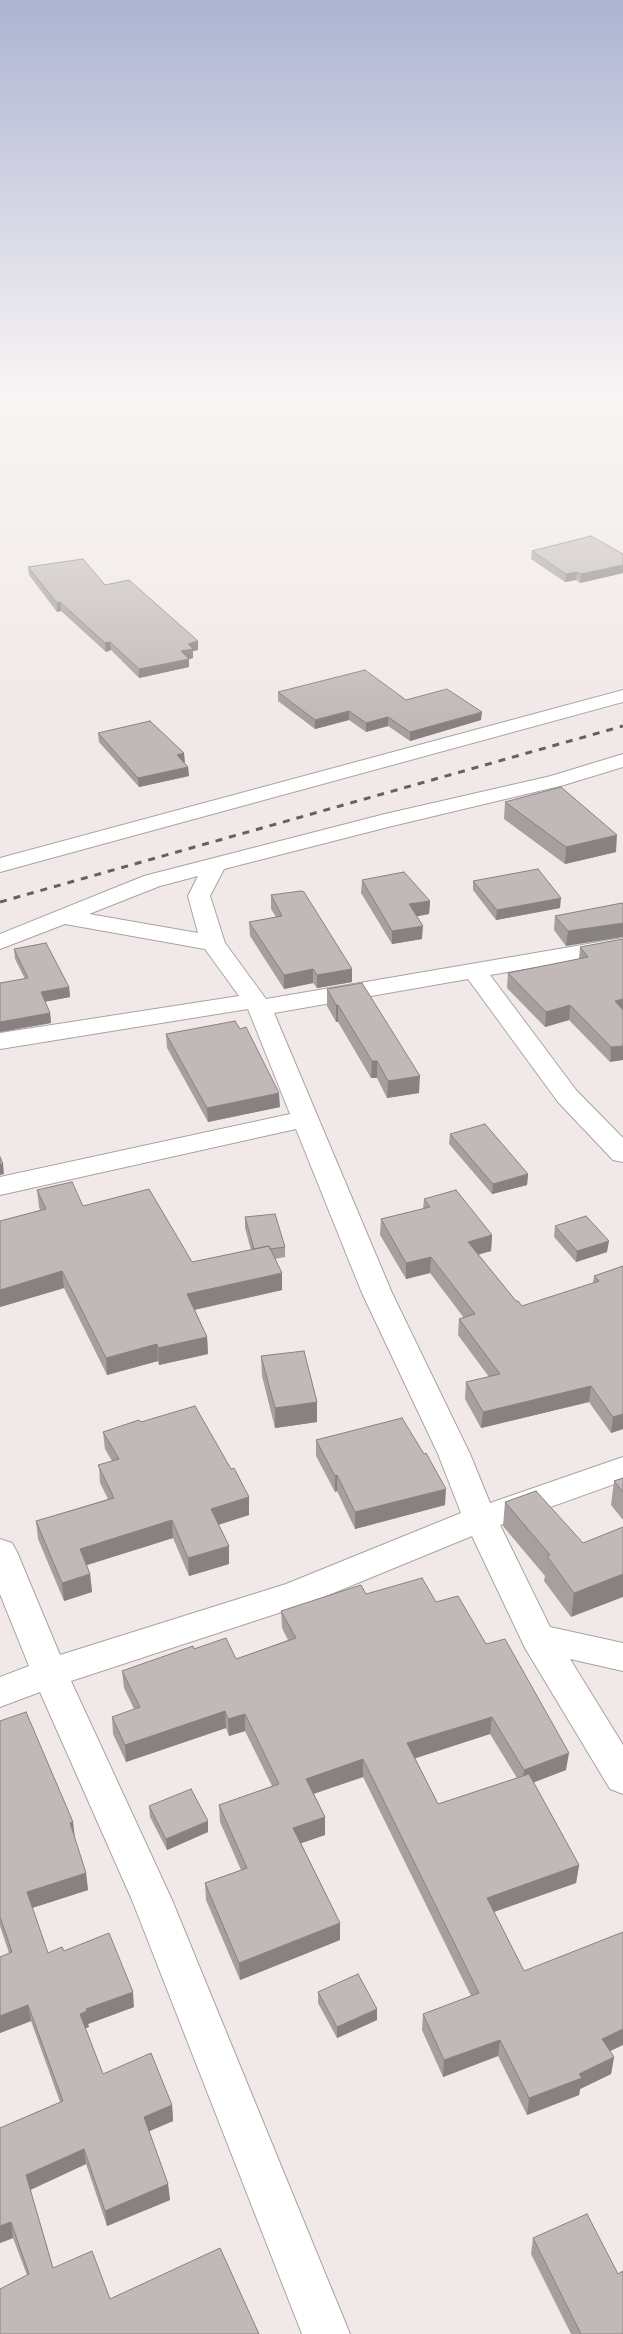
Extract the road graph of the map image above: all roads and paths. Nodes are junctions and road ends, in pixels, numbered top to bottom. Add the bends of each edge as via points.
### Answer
1 (623, 696) edge
2 (623, 760) edge
3 (216, 863) junction
4 (0, 864) edge
5 (63, 917) junction
6 (0, 942) edge
7 (213, 943) junction
8 (623, 945) edge
9 (474, 971) junction
10 (257, 1004) junction
11 (0, 1041) edge
12 (305, 1120) junction
13 (623, 1154) edge
14 (0, 1186) edge
15 (623, 1470) edge
16 (480, 1519) junction
17 (0, 1552) edge
18 (538, 1638) junction
19 (623, 1657) edge
20 (50, 1673) junction
21 (0, 1692) edge
22 (623, 1778) edge
23 (326, 2334) edge

1 - 4 street
2 - 3 street via 557,781
3 - 5 street via 152,881
3 - 7 street via 199,896
5 - 6 street
5 - 7 street
7 - 10 street
8 - 9 street
9 - 10 street
9 - 13 street via 567,1096
10 - 11 street
10 - 12 street
12 - 14 street
12 - 16 street via 378,1293 454,1454
15 - 16 street
16 - 18 street
16 - 20 street via 297,1594
17 - 20 street
18 - 19 street
18 - 22 street
20 - 21 street
20 - 23 street via 152,1900

